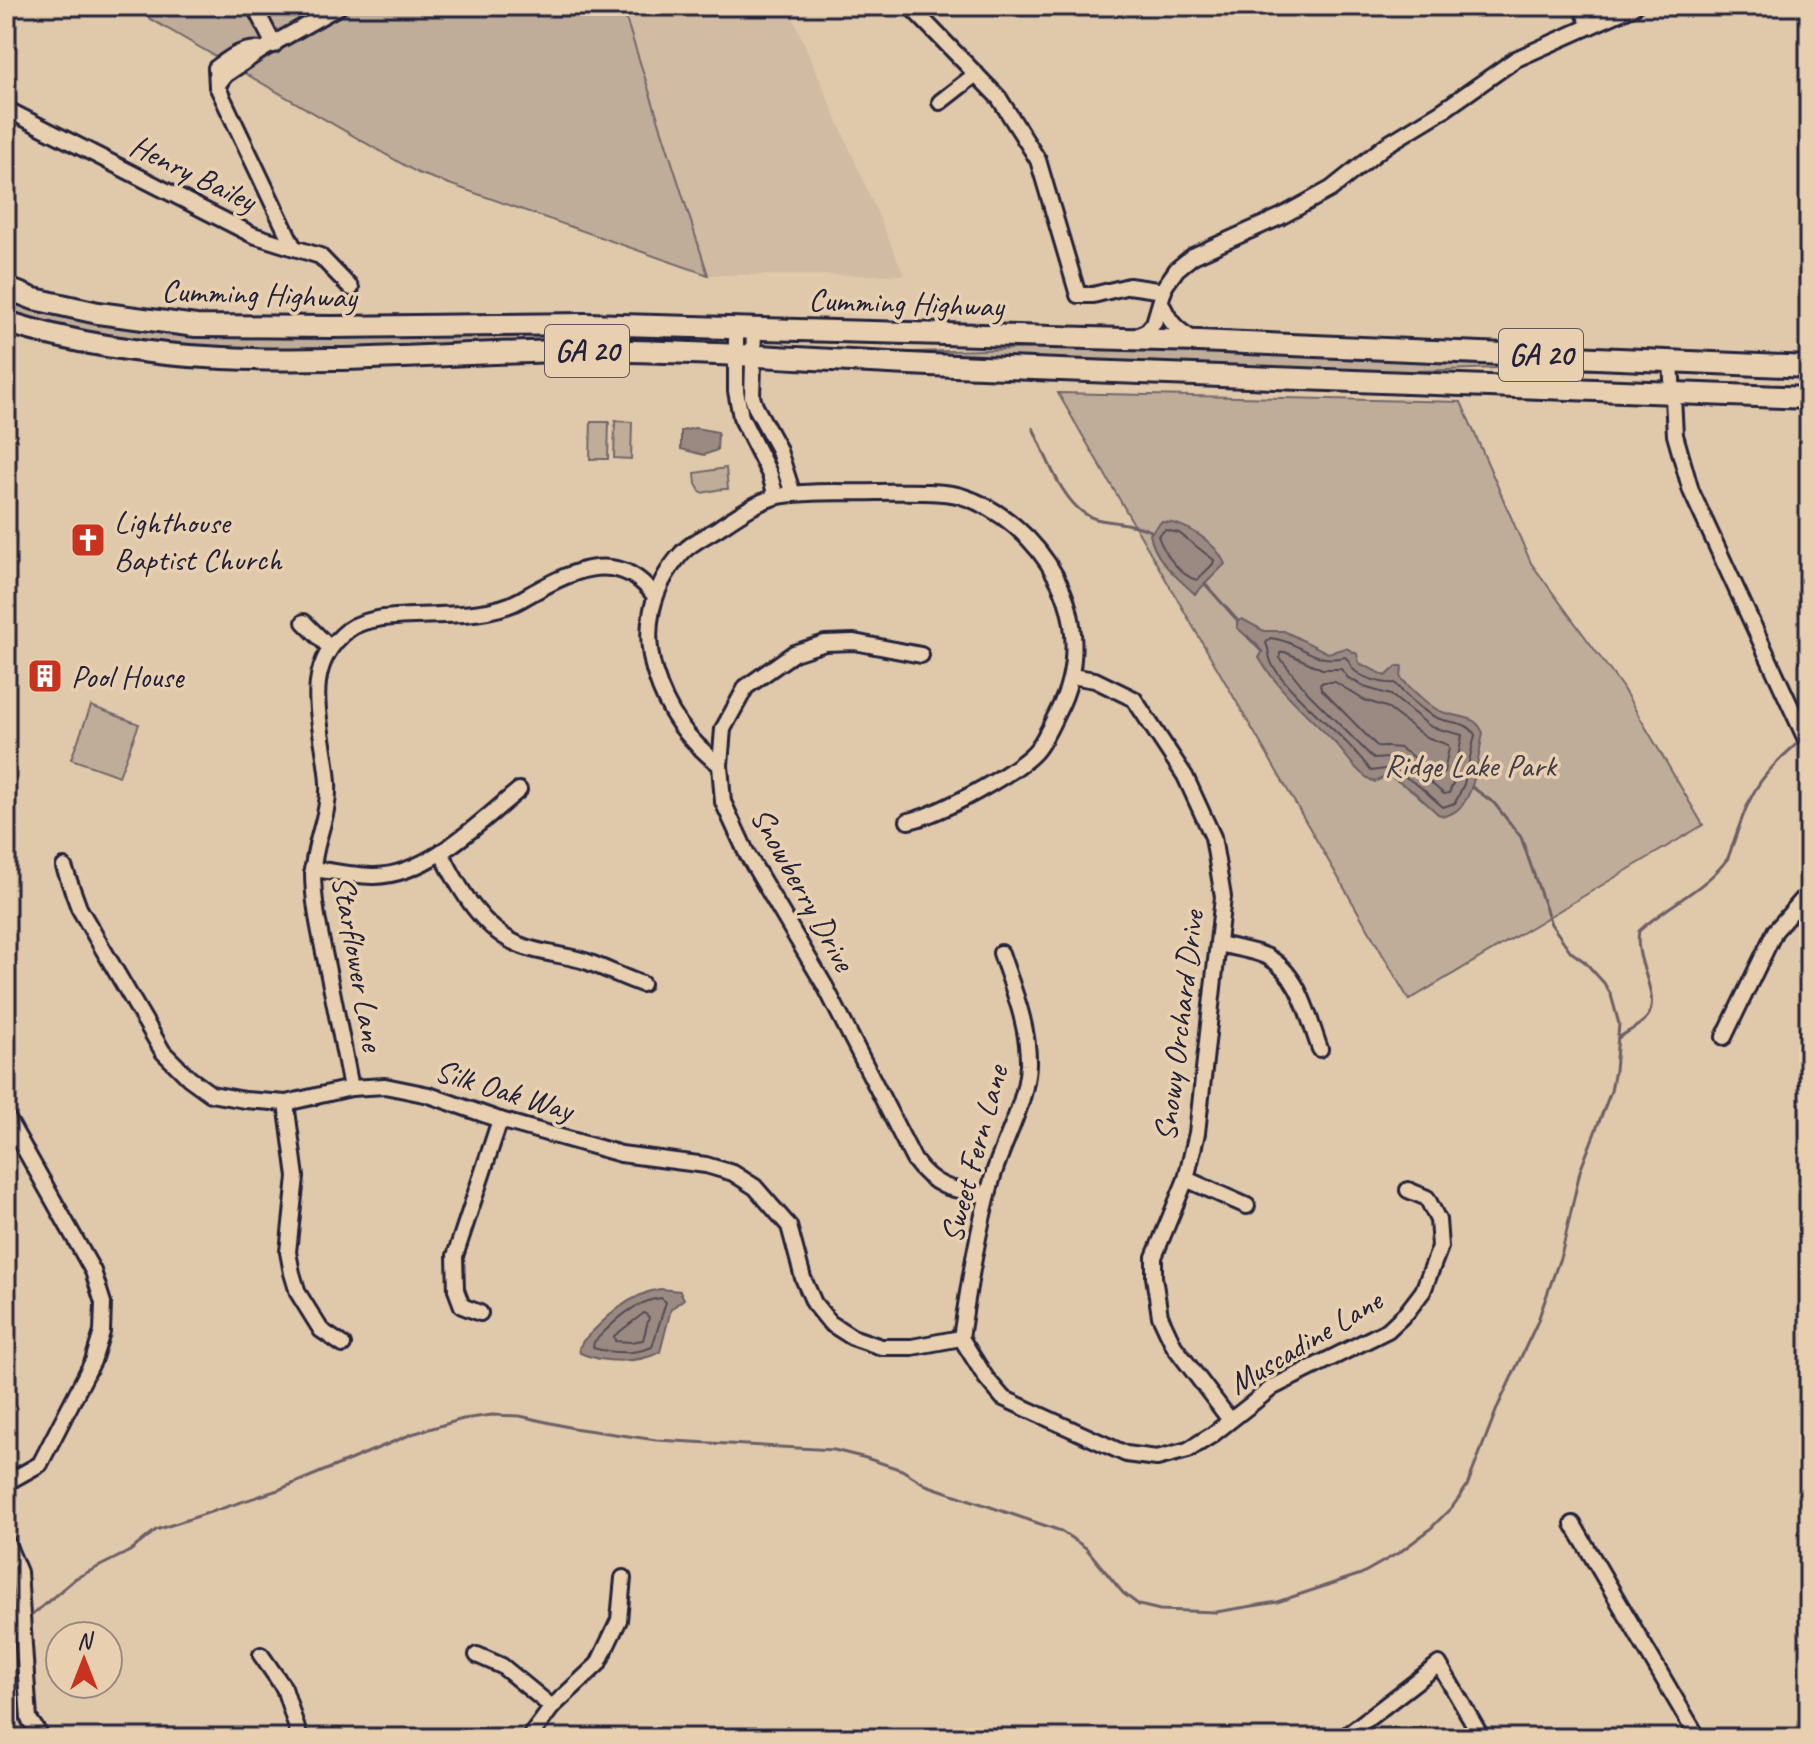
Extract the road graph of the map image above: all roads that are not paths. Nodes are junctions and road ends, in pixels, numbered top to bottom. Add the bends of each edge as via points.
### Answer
1 (254, 6) edge
2 (340, 6) edge
3 (931, 6) edge
4 (1581, 6) edge
5 (1635, 6) edge
6 (914, 12) edge
7 (1590, 26) junction
8 (268, 47) junction
9 (976, 74) junction
10 (940, 102) dead end
11 (6, 109) edge
12 (294, 248) junction
13 (6, 288) edge
14 (351, 288) dead end
15 (1163, 296) junction
16 (6, 322) edge
17 (745, 328) junction
18 (1128, 339) junction
19 (1198, 341) junction
20 (744, 356) junction
21 (1671, 360) junction
22 (1809, 367) edge
23 (1671, 392) junction
24 (1809, 398) edge
25 (763, 420) junction
26 (746, 428) junction
27 (793, 494) junction
28 (776, 497) junction
29 (654, 595) junction
30 (304, 622) dead end
31 (330, 648) junction
32 (921, 655) dead end
33 (1071, 676) junction
34 (1809, 746) edge
35 (720, 765) junction
36 (519, 790) dead end
37 (908, 821) dead end
38 (441, 852) junction
39 (64, 867) dead end
40 (312, 869) junction
41 (1809, 892) edge
42 (1219, 944) junction
43 (1001, 953) dead end
44 (642, 984) dead end
45 (1724, 1037) dead end
46 (1320, 1049) dead end
47 (351, 1088) junction
48 (286, 1103) junction
49 (6, 1116) edge
50 (500, 1120) junction
51 (1186, 1179) junction
52 (1408, 1190) dead end
53 (987, 1195) junction
54 (1247, 1206) dead end
55 (480, 1313) dead end
56 (961, 1338) junction
57 (343, 1345) dead end
58 (1230, 1420) junction
59 (6, 1483) edge
60 (1573, 1524) dead end
61 (6, 1541) edge
62 (623, 1578) dead end
63 (261, 1655) dead end
64 (477, 1655) dead end
65 (552, 1707) junction
66 (42, 1738) edge
67 (300, 1738) edge
68 (529, 1738) edge
69 (1343, 1738) edge
70 (1482, 1738) edge
71 (1698, 1738) edge

1 - 8 street
2 - 8 street
3 - 6 street
4 - 7 street
5 - 7 street
6 - 9 street
7 - 15 street via 1516,59 1386,145 1331,189 1202,249 1177,269
8 - 12 street via 242,57 217,86
9 - 10 street
9 - 15 street via 999,98 1038,160 1078,295 1129,286
11 - 12 street, Henry Bailey via 253,235
12 - 14 street, Henry Bailey via 320,256
13 - 17 highway, Cumming Highway / GA 20 via 98,313 196,326
15 - 18 street via 1150,327
15 - 19 street via 1176,330
16 - 20 highway, Cumming Highway / GA 20 via 94,346 213,359 627,351
17 - 18 highway, Cumming Highway / GA 20
17 - 20 street
18 - 19 highway, Cumming Highway / GA 20
19 - 21 highway, Cumming Highway / GA 20
20 - 23 highway, Cumming Highway / GA 20
20 - 25 street
20 - 26 street via 736,391
21 - 22 highway, Cumming Highway / GA 20
21 - 23 street
23 - 24 highway, Cumming Highway / GA 20
23 - 34 street via 1675,435 1691,491
25 - 26 street
25 - 27 street
26 - 28 street
27 - 28 street
27 - 33 street via 959,495 1011,523 1047,560 1066,595 1074,646
28 - 29 street via 743,511 681,553
29 - 31 street via 643,581 599,566 575,571 511,605 450,617 365,620
29 - 35 street via 650,655 661,693 680,728
30 - 31 street
31 - 40 street, Starflower Lane via 318,670 316,696 327,814
32 - 35 street, Snowberry Drive via 854,642 825,643 794,653 746,687 723,729
33 - 37 street via 1038,750 1017,769
33 - 42 street, Snowy Orchard Drive via 1095,680 1134,699 1185,776 1213,837 1223,897
35 - 53 street, Snowberry Drive via 723,802 747,854 825,986 914,1160 925,1176 949,1189
36 - 38 street
38 - 40 street via 404,871 376,876
38 - 44 street via 458,887 494,928 521,946 584,961
39 - 48 street, Silk Oak Way via 79,908 163,1052 211,1094
40 - 47 street, Starflower Lane via 315,911
41 - 45 street via 1775,931
42 - 46 street via 1266,956 1283,968 1298,990
42 - 51 street, Snowy Orchard Drive via 1197,1133
43 - 53 street, Sweet Fern Lane via 1026,1031 1028,1064 1025,1091
47 - 48 street, Silk Oak Way
47 - 50 street, Silk Oak Way via 385,1086 429,1095
48 - 57 street via 296,1177 288,1252 292,1273 321,1330
49 - 59 street via 93,1271 103,1303 93,1361 40,1464
50 - 55 street via 455,1256 462,1306
50 - 56 street, Silk Oak Way via 621,1154 733,1173 755,1187 789,1226 803,1278 830,1323 881,1347
51 - 54 street
51 - 58 street, Snowy Orchard Drive via 1154,1257 1155,1294 1174,1346
52 - 58 street, Muscadine Lane via 1427,1198 1438,1220 1440,1247 1423,1291 1407,1312 1388,1330 1273,1387
53 - 56 street, Sweet Fern Lane
56 - 58 street via 1003,1398 1126,1454 1157,1458 1188,1450
60 - 71 street
61 - 66 street via 19,1572 29,1719
62 - 65 street via 619,1620 598,1664
63 - 67 street via 284,1688
64 - 65 street via 502,1666
65 - 68 street
69 - 70 street via 1439,1664

